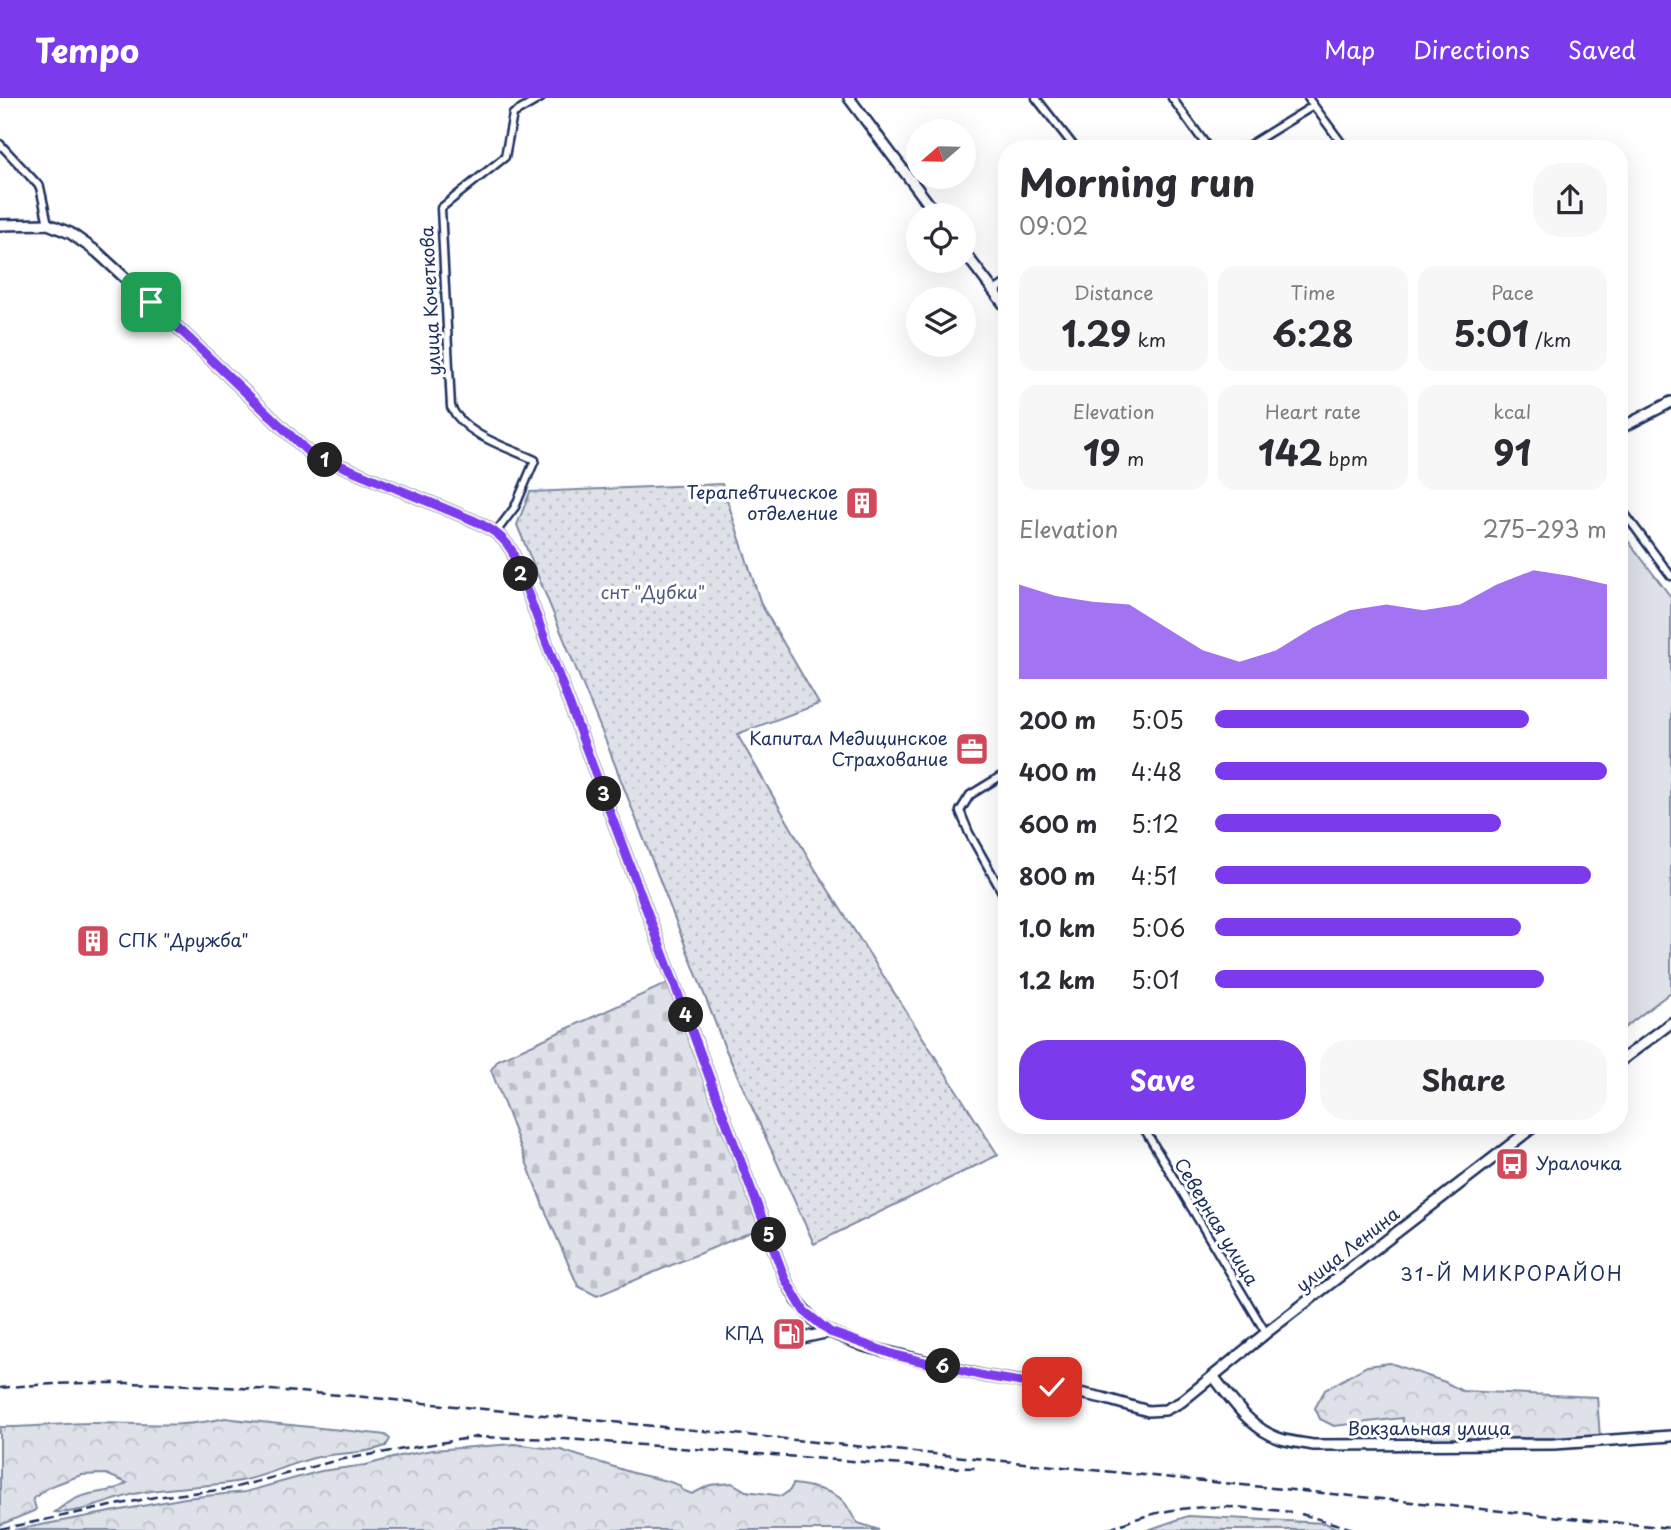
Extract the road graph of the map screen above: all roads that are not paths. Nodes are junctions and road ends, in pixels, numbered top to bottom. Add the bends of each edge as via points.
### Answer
1 (541, 98) edge
2 (849, 98) edge
3 (1036, 98) edge
4 (1172, 98) edge
5 (1308, 98) edge
6 (1313, 106) junction
7 (1069, 140) edge
8 (1202, 140) edge
9 (1258, 140) edge
10 (1339, 140) edge
11 (0, 144) edge
12 (928, 203) edge
13 (48, 223) junction
14 (0, 225) edge
15 (976, 268) edge
16 (998, 289) edge
17 (994, 291) junction
18 (998, 296) edge
19 (1671, 402) edge
20 (1628, 424) edge
21 (1628, 518) edge
22 (496, 532) junction
23 (1671, 576) edge
24 (998, 778) edge
25 (998, 885) edge
26 (1671, 1023) edge
27 (1628, 1055) edge
28 (1147, 1134) edge
29 (1524, 1134) edge
30 (830, 1332) junction
31 (1266, 1333) junction
32 (802, 1338) dead end
33 (1213, 1376) junction
34 (1671, 1436) edge

1 - 22 street, улица Кочеткова via 513,114 505,157 440,208 451,407 482,436 535,460 515,507
2 - 12 street
3 - 7 street
4 - 8 street
5 - 6 street
6 - 9 street
6 - 10 street
11 - 13 street via 40,187
13 - 14 street
13 - 22 street via 97,252 308,452
15 - 17 street
16 - 17 street
17 - 18 street
19 - 20 street
21 - 23 street
22 - 30 street via 512,551 785,1279 804,1311
24 - 25 street via 975,792 960,811
26 - 27 street
28 - 31 street, Северная улица
29 - 31 street, улица Ленина
30 - 32 street
30 - 33 street, улица Ленина via 895,1355 1141,1409 1165,1410
31 - 33 street, улица Ленина
33 - 34 street, Вокзальная улица via 1262,1430 1313,1445 1554,1444

